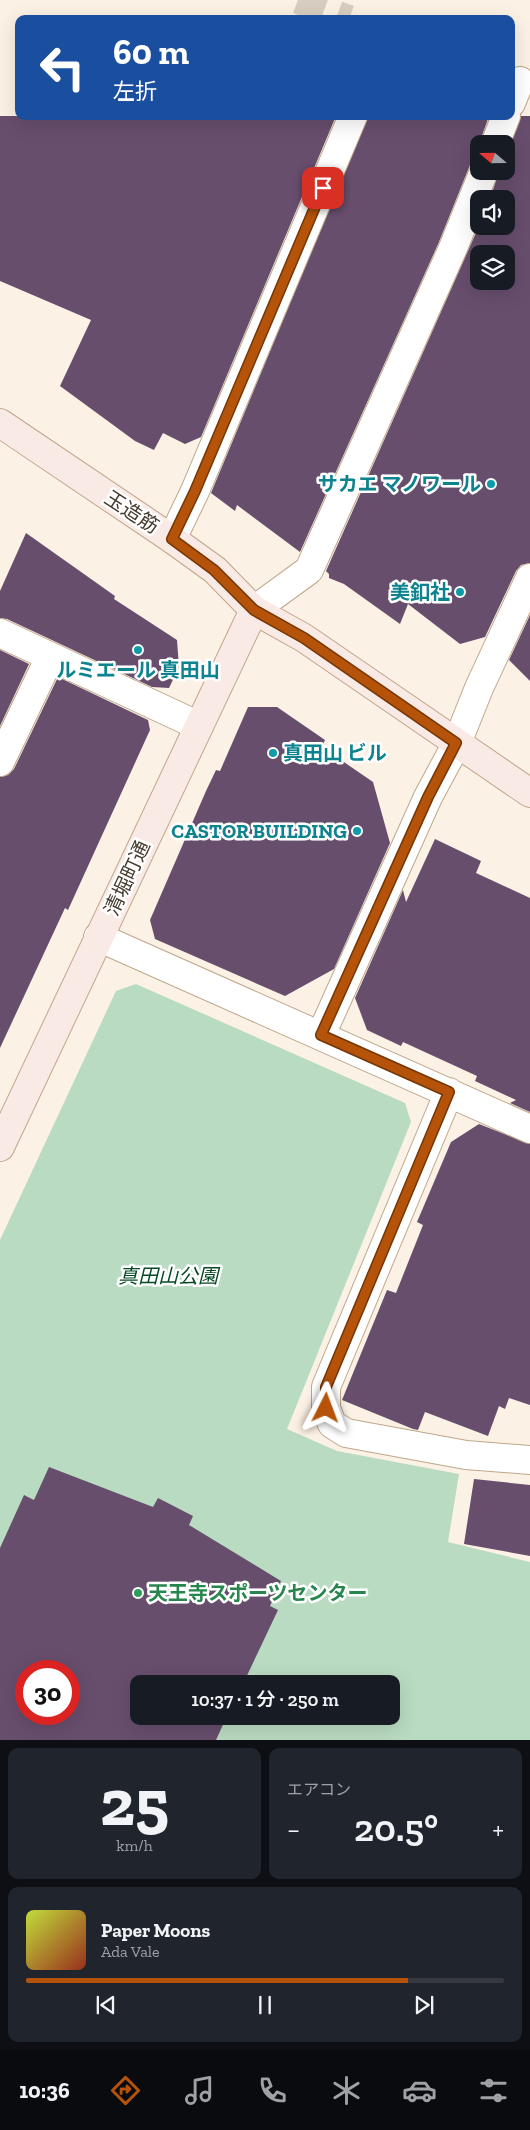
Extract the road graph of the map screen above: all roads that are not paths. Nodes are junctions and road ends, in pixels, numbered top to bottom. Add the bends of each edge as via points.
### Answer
1 (350, 120) edge
2 (504, 120) edge
3 (499, 135) edge
4 (480, 180) edge
5 (0, 423) edge
6 (172, 539) junction
7 (530, 578) edge
8 (254, 610) junction
9 (0, 633) edge
10 (50, 657) junction
11 (199, 726) junction
12 (456, 743) junction
13 (0, 762) edge
14 (530, 793) edge
15 (98, 937) junction
16 (321, 1035) junction
17 (449, 1092) junction
18 (530, 1129) edge
19 (0, 1147) edge
20 (530, 1460) edge

1 - 6 street
2 - 3 street
4 - 8 street via 309,570
5 - 6 street, 玉造筋
6 - 8 street, 玉造筋 via 214,570
7 - 12 street
8 - 11 street, 清堀町通
8 - 12 street, 玉造筋 via 304,638
9 - 10 street
10 - 11 street
10 - 13 street
11 - 15 street, 清堀町通
12 - 14 street, 玉造筋
12 - 16 street via 428,797
15 - 16 street
15 - 19 street, 清堀町通
16 - 17 street
17 - 18 street
17 - 20 street via 326,1387 326,1408 332,1424 346,1433 466,1455

